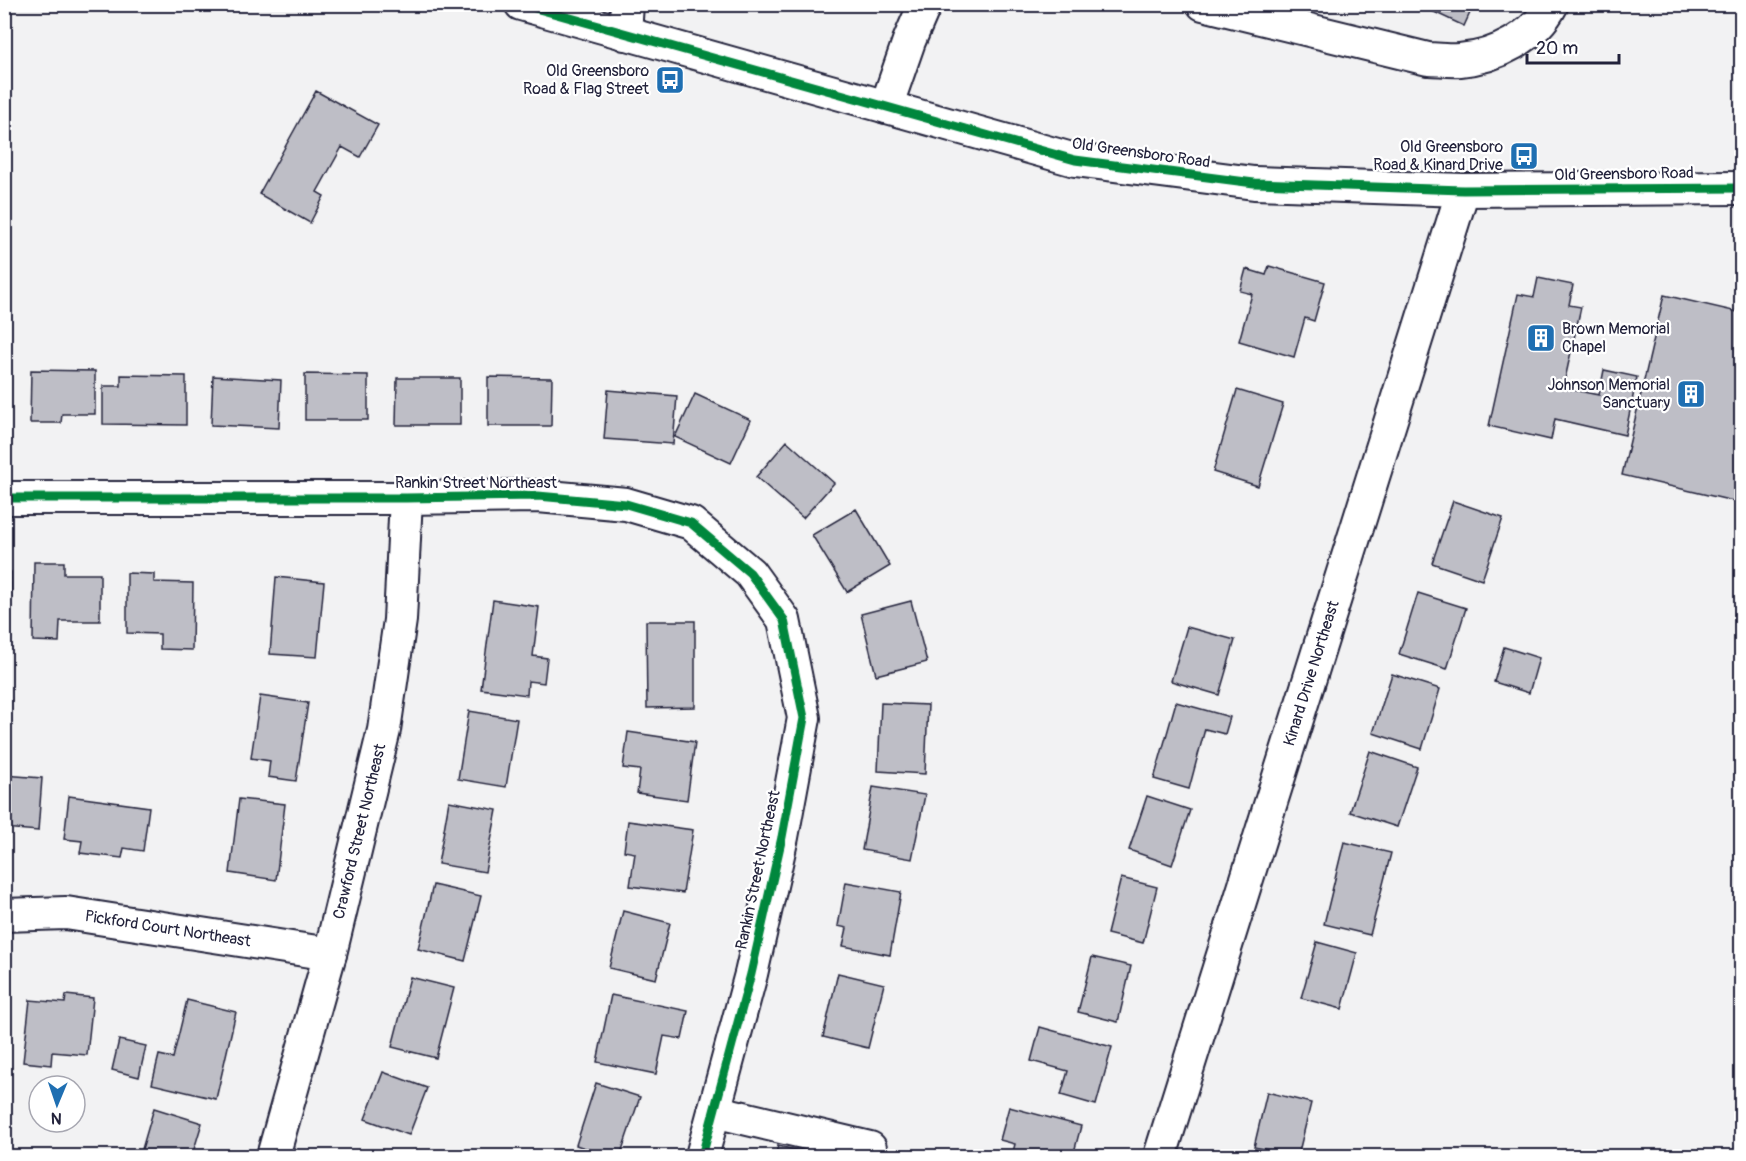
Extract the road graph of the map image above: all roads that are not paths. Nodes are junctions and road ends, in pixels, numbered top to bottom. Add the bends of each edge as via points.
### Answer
1 (521, 4) edge
2 (925, 4) edge
3 (1203, 4) edge
4 (1552, 4) edge
5 (626, 19) edge
6 (886, 107) junction
7 (1742, 188) edge
8 (1463, 190) junction
9 (4, 498) edge
10 (406, 498) junction
11 (4, 915) edge
12 (330, 954) junction
13 (714, 1111) junction
14 (870, 1148) dead end
15 (273, 1156) edge
16 (702, 1156) edge
17 (1160, 1156) edge

1 - 5 street, Old Greensboro Road
2 - 6 street
3 - 4 street via 1428,59 1460,60 1514,44 1546,15
5 - 6 street, Old Greensboro Road
6 - 8 street, Old Greensboro Road via 1075,160 1254,183
7 - 8 street, Old Greensboro Road
8 - 17 street, Kinard Drive Northeast
9 - 10 street, Rankin Street Northeast
10 - 12 street, Crawford Street Northeast via 400,620 384,730
10 - 13 street, Rankin Street Northeast via 549,497 626,504 691,524 750,573 784,620 804,718 759,940
11 - 12 street, Pickford Court Northeast via 66,913
12 - 15 street, Crawford Street Northeast
13 - 14 street
13 - 16 street, Rankin Street Northeast

